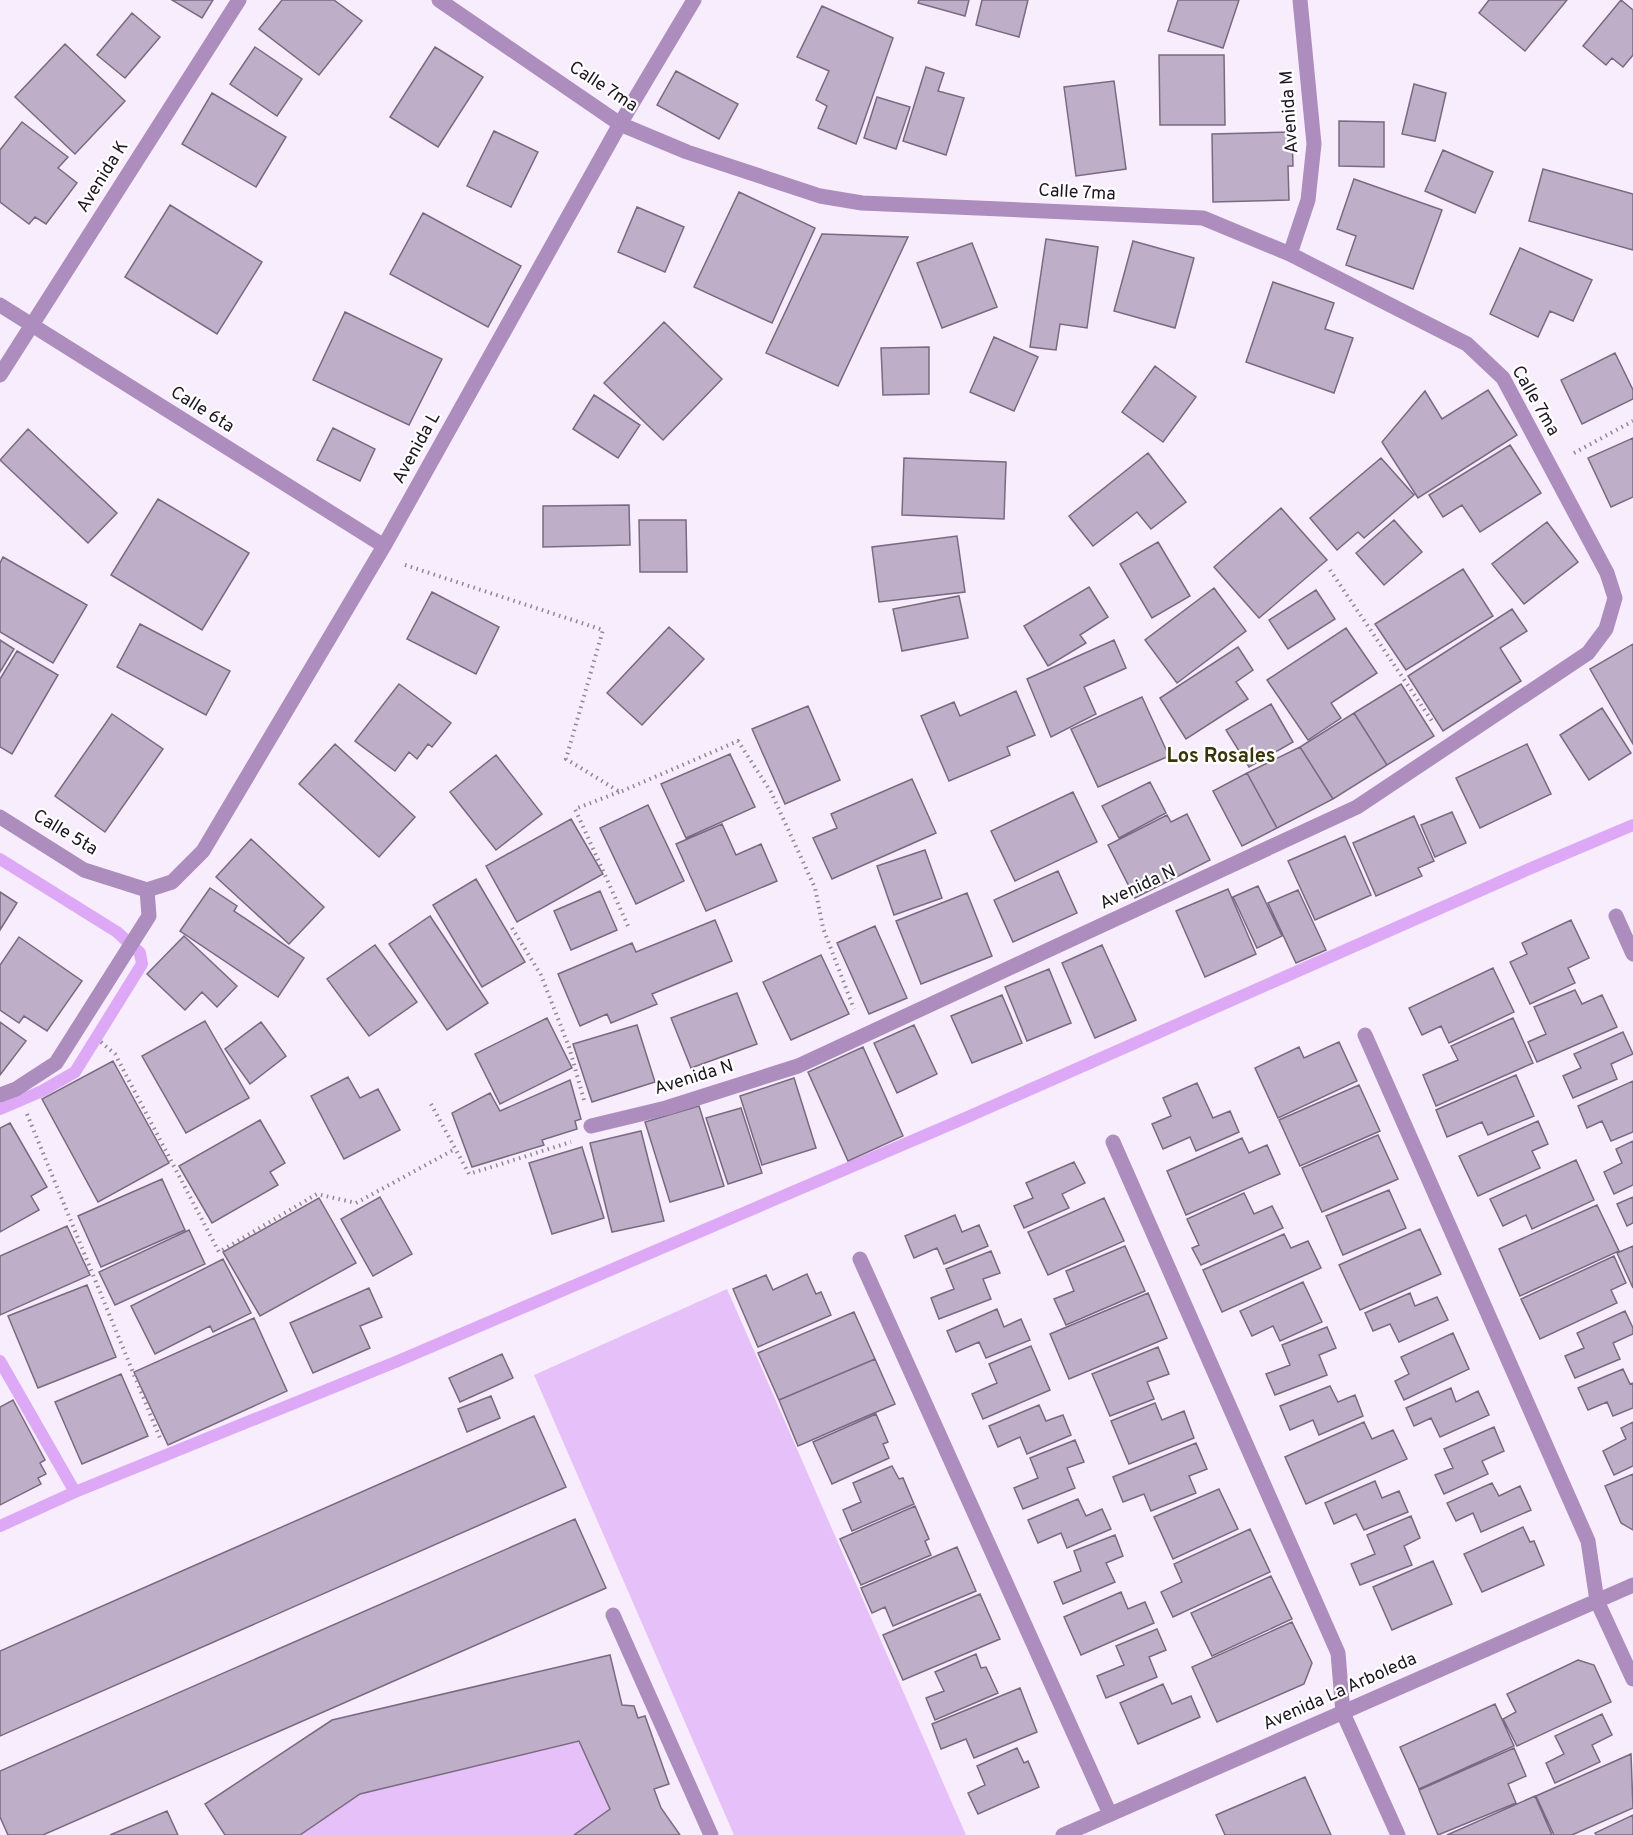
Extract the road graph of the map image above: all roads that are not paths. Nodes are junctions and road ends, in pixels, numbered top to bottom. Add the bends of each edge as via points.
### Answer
1 (239, 0) edge
2 (439, 0) edge
3 (694, 0) edge
4 (1300, 0) edge
5 (620, 124) junction
6 (1290, 254) junction
7 (0, 305) edge
8 (31, 326) junction
9 (0, 375) edge
10 (381, 551) junction
11 (1607, 573) joint
12 (0, 817) edge
13 (147, 890) junction
14 (1616, 916) dead end
15 (1633, 954) edge
16 (1365, 1035) dead end
17 (0, 1095) edge
18 (591, 1126) road end
19 (1113, 1142) dead end
20 (860, 1259) dead end
21 (1633, 1585) edge
22 (1597, 1601) junction
23 (613, 1615) dead end
24 (1633, 1679) edge
25 (1343, 1713) junction
26 (1110, 1814) junction
27 (711, 1835) edge
28 (1063, 1835) edge
29 (1398, 1835) edge

1 - 8 street, Avenida K
2 - 5 street, Calle 7ma
3 - 5 street, Avenida L
4 - 6 street, Avenida M via 1314,144 1308,200
5 - 6 street, Calle 7ma via 687,152 820,196 862,203 1203,218
5 - 10 street, Avenida L
6 - 11 street, Calle 7ma via 1467,344 1503,378
7 - 8 street, Calle 6ta
8 - 9 street, Avenida K
8 - 10 street, Calle 6ta
10 - 13 street, Avenida L via 203,851 172,882
11 - 18 street, Avenida N via 1615,598 1606,629 1588,653 1357,807 787,1070 666,1108
12 - 13 street, Calle 5ta via 84,870
13 - 17 street via 148,916 56,1063
14 - 15 street
16 - 22 street via 1588,1541
19 - 25 street via 1338,1653
20 - 26 street
21 - 22 street, Avenida La Arboleda
22 - 24 street
22 - 25 street, Avenida La Arboleda
23 - 27 street
25 - 26 street, Avenida La Arboleda
25 - 29 street
26 - 28 street, Avenida La Arboleda

